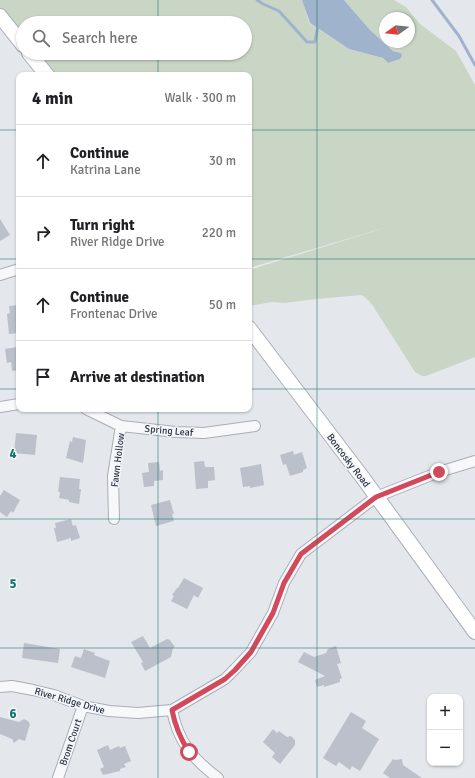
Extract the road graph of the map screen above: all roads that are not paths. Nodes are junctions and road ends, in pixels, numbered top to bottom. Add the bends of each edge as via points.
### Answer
1 (0, 16) edge
2 (16, 36) edge
3 (35, 60) edge
4 (45, 72) edge
5 (16, 270) edge
6 (0, 275) edge
7 (252, 332) edge
8 (16, 404) edge
9 (0, 407) edge
10 (92, 412) edge
11 (121, 426) junction
12 (255, 426) dead end
13 (475, 462) edge
14 (376, 497) junction
15 (114, 519) dead end
16 (475, 632) edge
17 (0, 687) edge
18 (83, 706) junction
19 (172, 710) junction
20 (58, 778) edge
21 (218, 778) edge

1 - 2 street
3 - 4 street
5 - 6 street
7 - 14 street, Boncosky Road
8 - 9 street
10 - 11 street, Spring Leaf
11 - 12 street, Spring Leaf via 198,433
11 - 15 street, Fawn Hollow via 113,476
13 - 14 street, River Ridge Drive via 439,472
14 - 16 street, Boncosky Road
14 - 19 street, River Ridge Drive via 301,554 284,583 266,627 251,652 235,670 225,679
17 - 18 street, River Ridge Drive via 12,686 33,690
18 - 19 street, River Ridge Drive via 124,713
18 - 20 street, Brom Court
19 - 21 street via 175,724 185,745 204,767

